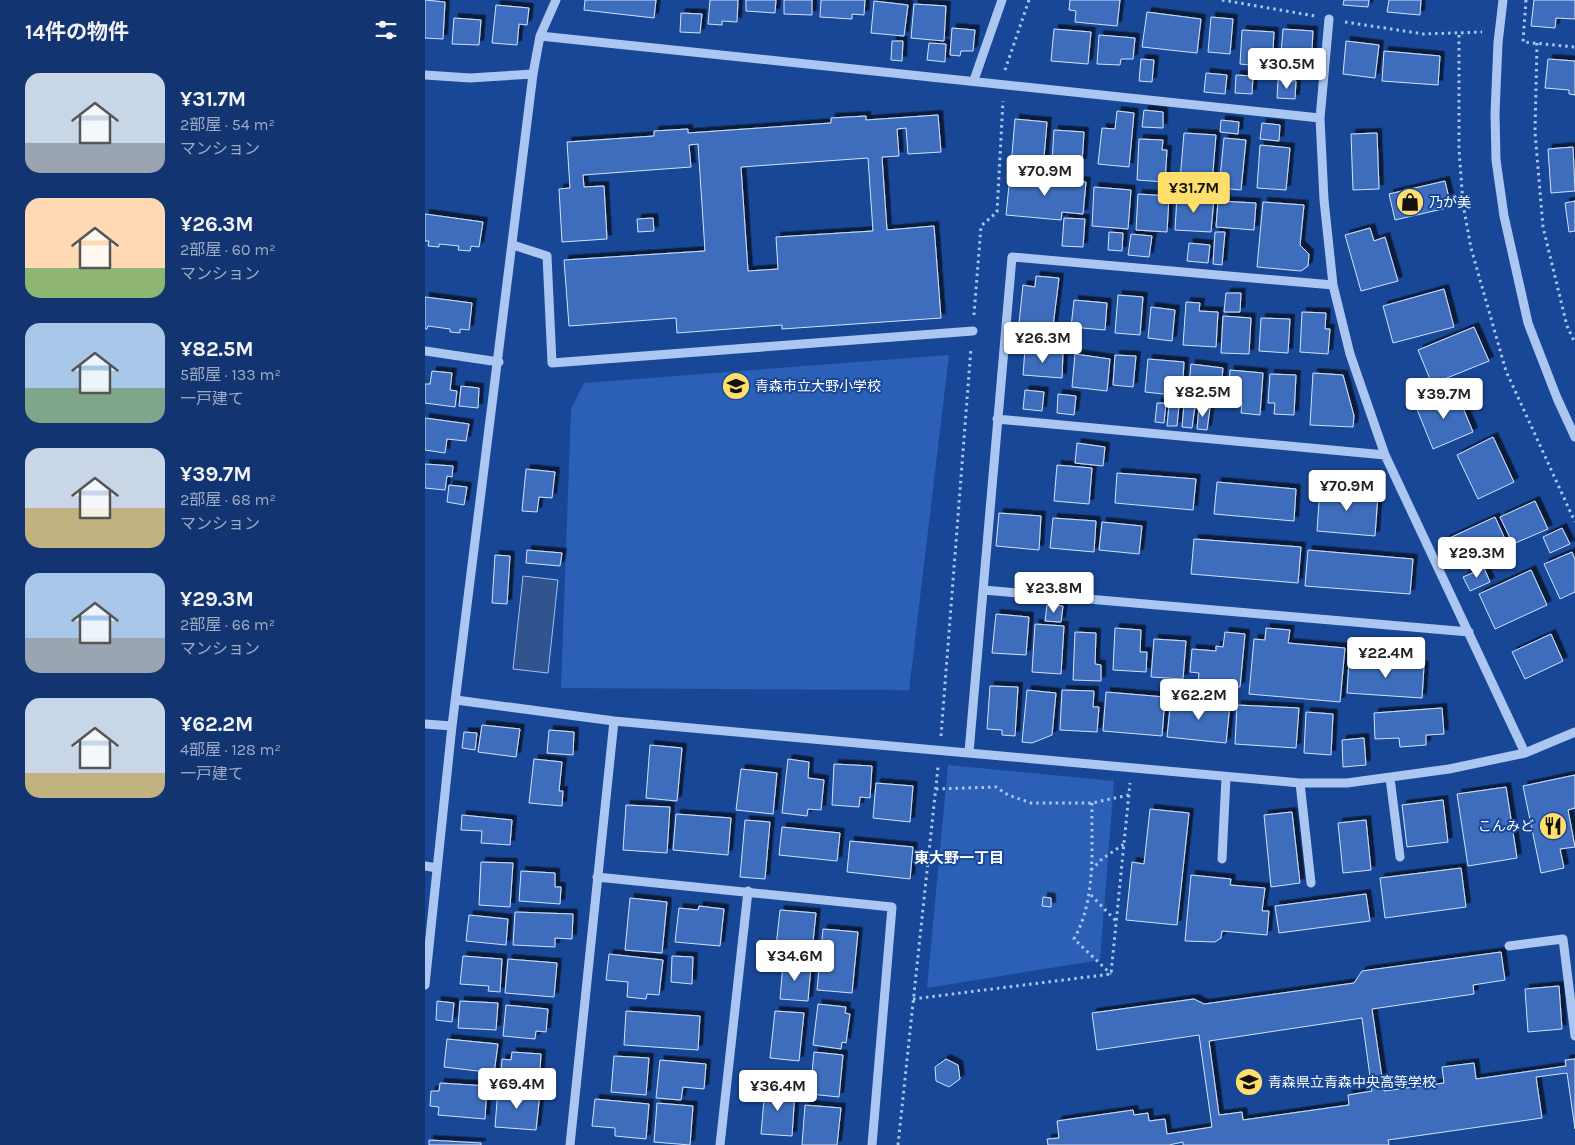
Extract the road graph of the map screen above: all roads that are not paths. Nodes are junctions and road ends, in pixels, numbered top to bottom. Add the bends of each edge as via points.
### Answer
1 (556, 0) edge
2 (1002, 0) edge
3 (1503, 0) edge
4 (1329, 19) dead end
5 (540, 36) junction
6 (533, 74) junction
7 (425, 75) edge
8 (974, 80) junction
9 (1320, 118) junction
10 (513, 245) junction
11 (1333, 285) junction
12 (973, 331) road end
13 (425, 351) edge
14 (499, 362) junction
15 (997, 419) junction
16 (1575, 437) edge
17 (1385, 455) junction
18 (983, 590) junction
19 (1469, 632) junction
20 (456, 700) junction
21 (614, 720) junction
22 (425, 724) edge
23 (452, 726) junction
24 (1575, 732) edge
25 (969, 752) junction
26 (1525, 753) junction
27 (1226, 778) junction
28 (1390, 778) junction
29 (1300, 783) junction
30 (1400, 857) dead end
31 (1222, 859) dead end
32 (425, 866) edge
33 (437, 868) junction
34 (597, 876) junction
35 (1311, 883) dead end
36 (748, 891) junction
37 (1509, 946) dead end
38 (425, 985) edge
39 (1575, 1036) edge
40 (569, 1145) edge
41 (720, 1145) edge
42 (872, 1145) edge

1 - 5 street
2 - 8 street
3 - 16 street via 1495,113 1496,160 1504,216 1528,323
4 - 9 street
5 - 6 street
5 - 8 street
6 - 7 street via 470,78
6 - 10 street
8 - 9 street
9 - 11 street
10 - 12 street via 547,256 552,363
10 - 14 street
11 - 15 street via 1012,257
11 - 17 street via 1351,354
13 - 14 street
14 - 20 street
15 - 17 street
15 - 18 street
17 - 19 street
18 - 19 street
18 - 25 street
19 - 26 street
20 - 21 street
20 - 23 street
21 - 25 street
21 - 34 street
22 - 23 street
23 - 33 street
24 - 26 street
25 - 27 street
26 - 28 street
27 - 29 street
27 - 31 street
28 - 29 street via 1347,783
28 - 30 street
29 - 35 street
32 - 33 street
33 - 38 street
34 - 36 street
34 - 40 street
36 - 41 street
36 - 42 street via 892,907
37 - 39 street via 1563,939

